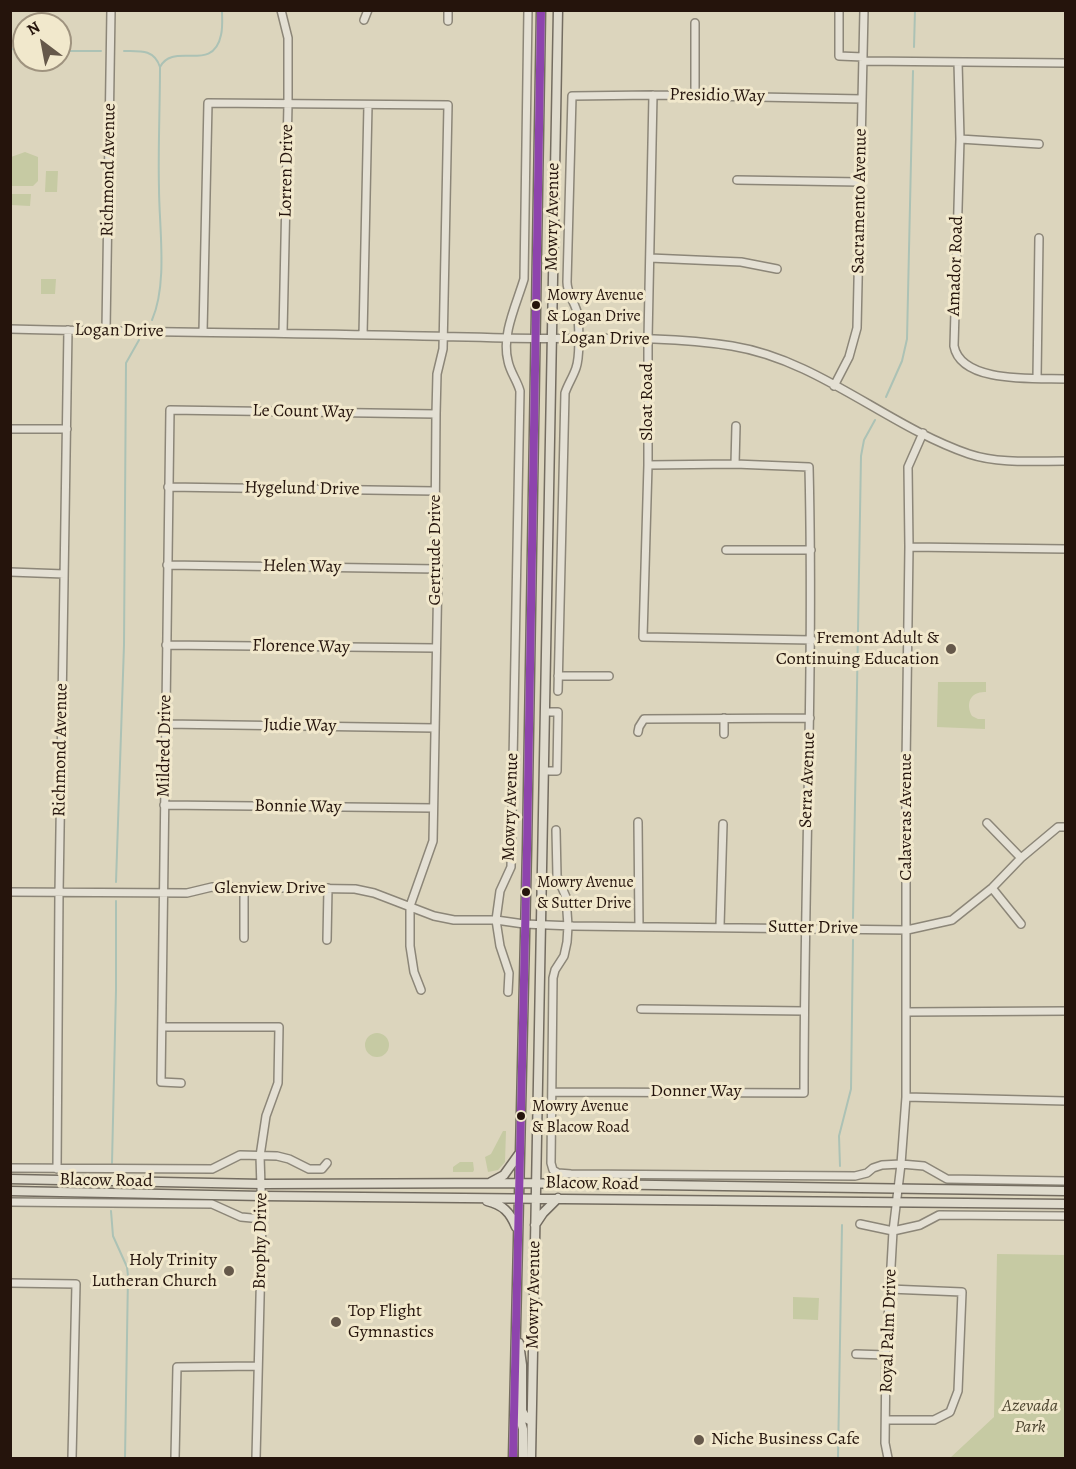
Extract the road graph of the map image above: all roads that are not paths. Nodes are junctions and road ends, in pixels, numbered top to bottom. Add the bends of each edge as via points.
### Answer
1 (111, 10) edge
2 (281, 10) edge
3 (368, 10) edge
4 (448, 10) edge
5 (528, 10) edge
6 (541, 10) edge
7 (558, 10) edge
8 (839, 10) edge
9 (864, 10) edge
10 (364, 20) dead end
11 (448, 21) dead end
12 (695, 23) dead end
13 (863, 59) junction
14 (958, 62) junction
15 (1065, 63) edge
16 (653, 95) junction
17 (572, 96) joint
18 (695, 96) junction
19 (862, 99) junction
20 (288, 104) junction
21 (368, 105) junction
22 (960, 139) junction
23 (1039, 144) dead end
24 (737, 180) dead end
25 (860, 183) junction
26 (1039, 238) dead end
27 (650, 258) junction
28 (777, 269) dead end
29 (10, 328) edge
30 (68, 330) junction
31 (106, 330) junction
32 (203, 332) junction
33 (283, 333) junction
34 (363, 335) junction
35 (443, 335) junction
36 (508, 338) junction
37 (535, 338) junction
38 (552, 338) junction
39 (578, 339) junction
40 (648, 339) junction
41 (1037, 378) junction
42 (1065, 379) edge
43 (834, 386) junction
44 (170, 410) joint
45 (436, 414) junction
46 (736, 426) dead end
47 (10, 429) edge
48 (67, 429) junction
49 (923, 433) junction
50 (1065, 461) edge
51 (735, 464) junction
52 (648, 465) junction
53 (168, 487) junction
54 (435, 491) junction
55 (909, 547) junction
56 (1065, 549) edge
57 (726, 550) dead end
58 (811, 550) junction
59 (167, 565) junction
60 (438, 569) junction
61 (10, 572) edge
62 (64, 574) junction
63 (812, 640) junction
64 (166, 645) junction
65 (435, 648) junction
66 (558, 676) junction
67 (609, 676) dead end
68 (558, 691) dead end
69 (544, 712) junction
70 (724, 718) junction
71 (810, 718) junction
72 (165, 724) junction
73 (435, 728) junction
74 (638, 732) dead end
75 (724, 734) dead end
76 (544, 771) junction
77 (164, 805) junction
78 (433, 808) junction
79 (639, 822) dead end
80 (987, 823) dead end
81 (723, 824) dead end
82 (1065, 827) edge
83 (556, 830) dead end
84 (1021, 858) junction
85 (244, 887) junction
86 (328, 888) junction
87 (992, 888) junction
88 (10, 892) edge
89 (58, 893) junction
90 (162, 893) junction
91 (410, 906) junction
92 (496, 920) junction
93 (524, 924) junction
94 (1021, 924) dead end
95 (541, 925) junction
96 (568, 926) junction
97 (720, 926) junction
98 (639, 927) junction
99 (806, 927) junction
100 (907, 930) junction
101 (244, 938) dead end
102 (327, 940) dead end
103 (421, 990) dead end
104 (508, 992) dead end
105 (641, 1010) dead end
106 (804, 1011) junction
107 (1065, 1011) edge
108 (907, 1012) junction
109 (162, 1027) junction
110 (181, 1083) dead end
111 (552, 1092) junction
112 (804, 1093) joint
113 (906, 1097) junction
114 (1065, 1101) edge
115 (520, 1154) junction
116 (260, 1156) junction
117 (327, 1163) dead end
118 (901, 1164) junction
119 (10, 1168) edge
120 (57, 1169) junction
121 (10, 1179) edge
122 (1065, 1181) edge
123 (489, 1183) junction
124 (519, 1183) junction
125 (536, 1183) junction
126 (262, 1184) junction
127 (899, 1189) junction
128 (10, 1191) edge
129 (1065, 1191) edge
130 (262, 1196) junction
131 (469, 1198) junction
132 (519, 1198) junction
133 (536, 1198) junction
134 (558, 1198) junction
135 (10, 1202) edge
136 (897, 1203) junction
137 (1065, 1204) edge
138 (1065, 1216) edge
139 (262, 1219) junction
140 (860, 1224) dead end
141 (535, 1226) junction
142 (893, 1231) junction
143 (518, 1233) junction
144 (10, 1283) edge
145 (889, 1289) junction
146 (516, 1322) junction
147 (856, 1354) dead end
148 (886, 1355) junction
149 (258, 1366) junction
150 (513, 1411) junction
151 (886, 1420) junction
152 (531, 1422) junction
153 (72, 1458) edge
154 (175, 1458) edge
155 (256, 1458) edge
156 (513, 1458) edge
157 (523, 1458) edge
158 (531, 1458) edge
159 (888, 1458) edge

1 - 31 street, Richmond Avenue
2 - 20 street, Lorren Drive via 288,38
3 - 10 street
4 - 11 street
5 - 36 street, Mowry Avenue via 524,279 514,303
6 - 37 main road, Mowry Avenue
7 - 38 main road, Mowry Avenue
8 - 13 street via 838,56
9 - 13 street, Sacramento Avenue
12 - 18 street
13 - 14 street
13 - 19 street, Sacramento Avenue
14 - 15 street
14 - 22 street, Amador Road
16 - 17 street, Presidio Way
16 - 18 street, Presidio Way
16 - 27 street, Sloat Road
17 - 39 street, Mowry Avenue via 567,293 574,300 578,316
18 - 19 street, Presidio Way
19 - 25 street, Sacramento Avenue
20 - 21 street
20 - 32 street via 208,103
20 - 33 street, Lorren Drive
21 - 34 street
21 - 35 street, Gertrude Drive via 448,105
22 - 23 street
22 - 41 street, Amador Road via 956,354 981,373
24 - 25 street
25 - 43 street, Sacramento Avenue via 857,328 849,357
26 - 41 street
27 - 28 street via 741,262
27 - 40 street, Sloat Road
29 - 30 street, Logan Drive
30 - 31 street, Logan Drive
30 - 48 street, Richmond Avenue
31 - 32 street, Logan Drive
32 - 33 street, Logan Drive
33 - 34 street, Logan Drive
34 - 35 street, Logan Drive
35 - 36 street, Logan Drive
35 - 45 street, Gertrude Drive
36 - 37 street, Logan Drive
36 - 92 street, Mowry Avenue via 508,361 520,391 511,867 500,891
37 - 38 street, Logan Drive
37 - 93 main road, Mowry Avenue
38 - 39 street, Logan Drive
38 - 69 main road, Mowry Avenue
39 - 40 street, Logan Drive
39 - 66 street, Mowry Avenue via 577,367 565,393
40 - 43 street, Logan Drive via 741,347 792,364
40 - 52 street, Sloat Road
41 - 42 street, Amador Road
43 - 49 street, Logan Drive
44 - 45 street, Le Count Way
44 - 53 street, Mildred Drive
45 - 54 street, Gertrude Drive
46 - 51 street
47 - 48 street
48 - 62 street, Richmond Avenue
49 - 50 street, Logan Drive via 992,459
49 - 55 street, Calaveras Avenue via 908,467
51 - 52 street
51 - 58 street, Serra Avenue via 809,467
52 - 63 street, Sloat Road via 643,637
53 - 54 street, Hygelund Drive
53 - 59 street, Mildred Drive
54 - 60 street, Gertrude Drive
55 - 56 street
55 - 100 street, Calaveras Avenue
57 - 58 street
58 - 63 street, Serra Avenue
59 - 60 street, Helen Way
59 - 64 street, Mildred Drive
60 - 65 street, Gertrude Drive
61 - 62 street
62 - 89 street, Richmond Avenue
63 - 71 street, Serra Avenue
64 - 65 street, Florence Way
64 - 72 street, Mildred Drive
65 - 73 street, Gertrude Drive
66 - 67 street
66 - 68 street, Mowry Avenue
69 - 76 main road, Mowry Avenue
69 - 76 street, Mowry Avenue via 558,712 557,771
70 - 71 street
70 - 74 street via 644,719
70 - 75 street
71 - 99 street, Serra Avenue
72 - 73 street, Judie Way
72 - 77 street, Mildred Drive
73 - 78 street, Gertrude Drive
76 - 95 main road, Mowry Avenue
77 - 78 street, Bonnie Way
77 - 90 street, Mildred Drive
78 - 91 street, Gertrude Drive via 433,841
79 - 98 street
80 - 84 street
81 - 97 street
82 - 84 street, Sutter Drive via 1058,827
83 - 96 street via 557,876 566,897
84 - 87 street, Sutter Drive
85 - 86 street, Glenview Drive
85 - 90 street, Glenview Drive
85 - 101 street
86 - 91 street, Glenview Drive via 355,889
86 - 102 street
87 - 94 street
87 - 100 street, Sutter Drive via 952,920
88 - 89 street, Glenview Drive
89 - 90 street, Glenview Drive
89 - 120 street, Richmond Avenue
90 - 109 street, Mildred Drive
91 - 92 street, Glenview Drive via 454,920
91 - 103 street, Gertrude Drive via 410,946
92 - 93 street, Glenview Drive
92 - 104 street, Mowry Avenue via 509,973
93 - 95 street, Sutter Drive
93 - 115 main road, Mowry Avenue
95 - 96 street, Sutter Drive
95 - 125 main road, Mowry Avenue
96 - 98 street, Sutter Drive
96 - 111 street via 565,949 553,978
97 - 98 street, Sutter Drive
97 - 99 street, Sutter Drive
99 - 100 street, Sutter Drive
99 - 106 street, Serra Avenue
100 - 108 street, Calaveras Avenue
105 - 106 street
106 - 112 street, Serra Avenue
107 - 108 street
108 - 113 street, Calaveras Avenue
109 - 110 street, Mildred Drive via 161,1082
109 - 116 street, Brophy Drive via 279,1027 278,1083 266,1116
111 - 112 street, Donner Way
111 - 118 street, Blacow Road via 551,1163 558,1173 855,1176 882,1165
113 - 114 street
113 - 118 street, Calaveras Avenue
115 - 123 main road via 504,1175
115 - 124 main road, Mowry Avenue
116 - 117 street, Blacow Road via 289,1159 309,1169 322,1169
116 - 120 street, Blacow Road via 240,1155 212,1169
116 - 126 street, Brophy Drive
118 - 122 street, Blacow Road via 924,1166 947,1179
118 - 127 street, Calaveras Avenue
119 - 120 street, Blacow Road
121 - 126 main road, Blacow Road
123 - 124 main road, Blacow Road
123 - 126 main road, Blacow Road
124 - 125 main road, Blacow Road
124 - 132 main road, Mowry Avenue
125 - 127 main road, Blacow Road
125 - 133 main road, Mowry Avenue
126 - 130 street, Brophy Drive
127 - 129 main road, Blacow Road
127 - 136 street, Calaveras Avenue
128 - 130 main road, Blacow Road
130 - 131 main road, Blacow Road
130 - 139 street, Brophy Drive
131 - 132 main road, Blacow Road
131 - 143 main road via 503,1207
132 - 133 main road, Blacow Road
132 - 143 main road, Mowry Avenue
133 - 134 main road, Blacow Road
133 - 141 main road, Mowry Avenue
134 - 136 main road, Blacow Road
134 - 141 main road
135 - 139 street, Blacow Road via 212,1204 241,1217
136 - 137 main road, Blacow Road
136 - 142 street, Royal Palm Drive
138 - 142 street via 939,1215 920,1225
139 - 149 street, Brophy Drive
140 - 142 street
141 - 152 main road, Mowry Avenue
142 - 145 street, Royal Palm Drive
143 - 146 main road, Mowry Avenue
144 - 153 street via 76,1284
145 - 148 street, Royal Palm Drive
145 - 151 street via 962,1292 958,1391 950,1412 934,1420
146 - 150 main road, Mowry Avenue
146 - 152 main road via 522,1365 522,1411
147 - 148 street
148 - 151 street, Royal Palm Drive
149 - 154 street via 177,1367
149 - 155 street, Brophy Drive
150 - 156 main road, Mowry Avenue
150 - 157 main road via 517,1412 523,1429
151 - 159 street, Royal Palm Drive
152 - 158 main road, Mowry Avenue

